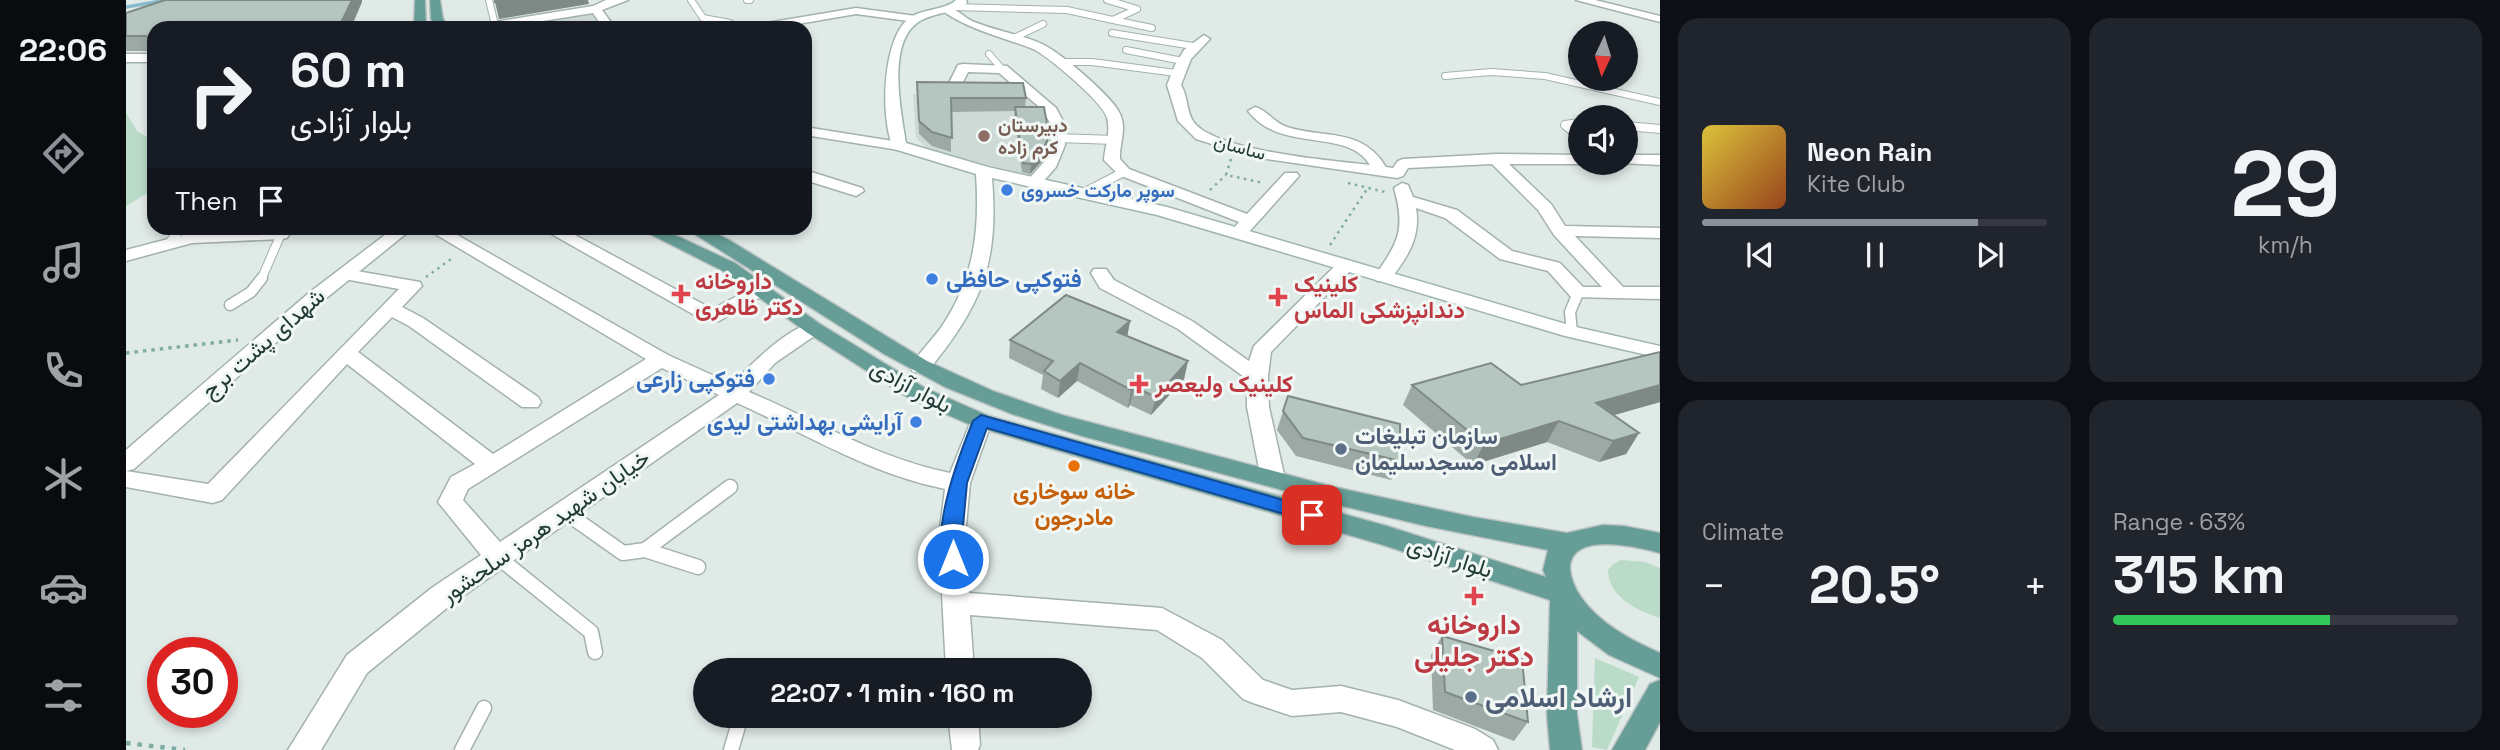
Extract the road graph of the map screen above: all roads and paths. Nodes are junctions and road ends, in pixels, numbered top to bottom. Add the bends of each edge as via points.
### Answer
1 (420, 0) edge
2 (435, 0) edge
3 (489, 0) edge
4 (623, 0) edge
5 (691, 0) edge
6 (845, 0) edge
7 (993, 0) edge
8 (1107, 0) edge
9 (1581, 0) edge
10 (954, 6) edge
11 (596, 9) junction
12 (994, 9) junction
13 (916, 19) junction
14 (1660, 19) edge
15 (1114, 20) junction
16 (420, 21) edge
17 (438, 21) edge
18 (493, 21) edge
19 (525, 21) edge
20 (604, 21) edge
21 (719, 21) edge
22 (775, 21) edge
23 (799, 21) edge
24 (1043, 24) dead end
25 (1152, 28) dead end
26 (1112, 33) dead end
27 (1014, 38) junction
28 (1198, 42) joint
29 (1126, 50) dead end
30 (989, 54) dead end
31 (126, 58) edge
32 (147, 58) edge
33 (1060, 62) junction
34 (1180, 67) junction
35 (1002, 69) junction
36 (1446, 76) dead end
37 (957, 81) edge
38 (1660, 102) edge
39 (1255, 111) dead end
40 (1638, 128) edge
41 (1660, 129) edge
42 (812, 132) edge
43 (1057, 138) junction
44 (1115, 139) junction
45 (899, 146) junction
46 (1234, 148) junction
47 (1496, 159) junction
48 (1568, 159) edge
49 (1638, 160) edge
50 (1660, 160) edge
51 (984, 171) junction
52 (1124, 172) junction
53 (1389, 172) junction
54 (812, 178) edge
55 (1035, 181) junction
56 (1287, 181) joint
57 (1367, 189) dead end
58 (856, 191) dead end
59 (1085, 192) junction
60 (1406, 200) junction
61 (1244, 227) junction
62 (1560, 231) junction
63 (1660, 233) edge
64 (176, 235) edge
65 (260, 235) edge
66 (281, 235) edge
67 (395, 235) edge
68 (447, 235) edge
69 (563, 235) edge
70 (662, 235) edge
71 (705, 235) edge
72 (170, 242) junction
73 (470, 248) junction
74 (126, 256) edge
75 (1320, 258) junction
76 (1345, 266) junction
77 (1100, 273) dead end
78 (345, 274) junction
79 (1382, 278) junction
80 (413, 286) junction
81 (762, 291) junction
82 (1617, 292) junction
83 (1578, 293) junction
84 (1660, 293) edge
85 (230, 305) dead end
86 (390, 309) junction
87 (813, 328) junction
88 (1572, 332) junction
89 (265, 341) junction
90 (1631, 345) junction
91 (1660, 345) edge
92 (1660, 352) edge
93 (126, 354) edge
94 (347, 354) junction
95 (660, 359) junction
96 (920, 366) junction
97 (1257, 376) junction
98 (734, 395) junction
99 (530, 402) dead end
100 (981, 421) junction
101 (126, 463) edge
102 (492, 466) junction
103 (126, 479) edge
104 (1273, 480) junction
105 (958, 483) junction
106 (730, 487) dead end
107 (565, 512) junction
108 (1567, 543) junction
109 (1660, 543) edge
110 (645, 550) junction
111 (499, 558) junction
112 (698, 566) dead end
113 (1564, 594) junction
114 (956, 603) junction
115 (596, 652) dead end
116 (959, 658) edge
117 (1660, 666) edge
118 (1660, 694) edge
119 (484, 708) dead end
120 (737, 728) edge
121 (126, 743) edge
122 (185, 750) edge
123 (304, 750) edge
124 (461, 750) edge
125 (731, 750) edge
126 (1482, 750) edge
127 (1566, 750) edge
128 (1628, 750) edge

1 - 16 main road
2 - 17 main road
3 - 18 lane
4 - 11 street
5 - 21 lane via 703,18
6 - 22 street via 827,10
7 - 12 lane
8 - 15 lane via 1137,9
9 - 14 street
10 - 12 lane
10 - 13 street
10 - 27 street via 968,23
11 - 19 street
11 - 20 street
12 - 15 lane via 1066,10
13 - 23 street via 856,12
13 - 45 street via 896,44 892,86
15 - 25 lane
24 - 27 lane
26 - 28 lane
27 - 33 street via 1041,48
28 - 34 street
29 - 34 lane
30 - 35 lane
31 - 32 street
33 - 34 lane
33 - 44 street via 1104,99 1114,115
34 - 46 street, ساسان via 1174,85 1181,94 1186,123 1197,134
35 - 37 street via 963,68
35 - 43 street via 1049,108 1057,123
36 - 38 lane via 1492,72 1545,76
39 - 53 street via 1266,123 1287,131 1352,143 1367,150
40 - 41 lane
42 - 45 street
43 - 44 lane
43 - 55 street via 1051,164
44 - 52 street via 1112,160
45 - 51 street
46 - 53 street, ساسان
46 - 56 path via 1226,175
47 - 48 street
47 - 53 street via 1403,164
47 - 62 street via 1545,207
49 - 50 street
51 - 55 street
51 - 96 street via 981,263 966,301
52 - 59 lane
52 - 61 street
53 - 60 street
54 - 58 street
55 - 59 street
56 - 61 street
57 - 75 path
59 - 61 street
60 - 79 street via 1410,211 1406,248
60 - 83 street via 1451,214 1506,255 1553,267
61 - 75 street
62 - 63 street
62 - 82 street
64 - 72 lane
65 - 72 street
66 - 85 lane via 265,277 247,299
67 - 78 street, شهدای پشت برج
68 - 73 street
69 - 81 street via 712,317
70 - 81 main road, بلوار آزادی via 729,267
71 - 96 main road, بلوار آزادی
72 - 74 street
73 - 80 path
73 - 95 street
75 - 76 street
76 - 79 street
76 - 97 street via 1261,350
77 - 97 street via 1107,284 1185,325
78 - 80 street
78 - 89 street, شهدای پشت برج
79 - 88 street
80 - 86 street
81 - 87 main road, بلوار آزادی
82 - 83 street
82 - 84 street
83 - 88 lane via 1570,312
86 - 94 street
86 - 99 street via 416,322
87 - 98 street, خیابان شهید هرمز سلحشور via 768,359
87 - 100 main road, بلوار آزادی via 917,393
88 - 90 street
89 - 93 path via 230,340
89 - 101 street, شهدای پشت برج
90 - 91 street
90 - 92 street
94 - 102 street
94 - 103 street via 299,399 213,494
95 - 98 street
95 - 102 street
96 - 104 main road, بلوار آزادی via 989,397 1090,430
97 - 104 street via 1258,407
98 - 105 street via 873,460
98 - 107 street, خیابان شهید هرمز سلحشور
100 - 105 street
100 - 113 main road, بلوار آزادی via 1387,536
102 - 111 street via 459,483 450,502
104 - 108 main road, بلوار آزادی via 1488,531
105 - 114 street via 952,537
106 - 110 lane
107 - 110 lane via 623,553
107 - 111 street, خیابان شهید هرمز سلحشور
108 - 109 main road via 1587,534 1614,532
108 - 113 main road via 1558,556 1557,574
110 - 112 lane
111 - 115 lane via 592,632
111 - 123 street, خیابان شهید هرمز سلحشور via 443,595 357,664
113 - 117 main road via 1581,617 1607,638
113 - 127 main road via 1562,715
114 - 116 street
114 - 126 street via 1162,619 1212,649 1253,690 1292,703 1341,699 1398,714
118 - 128 main road
119 - 124 lane
120 - 125 lane
121 - 122 path

